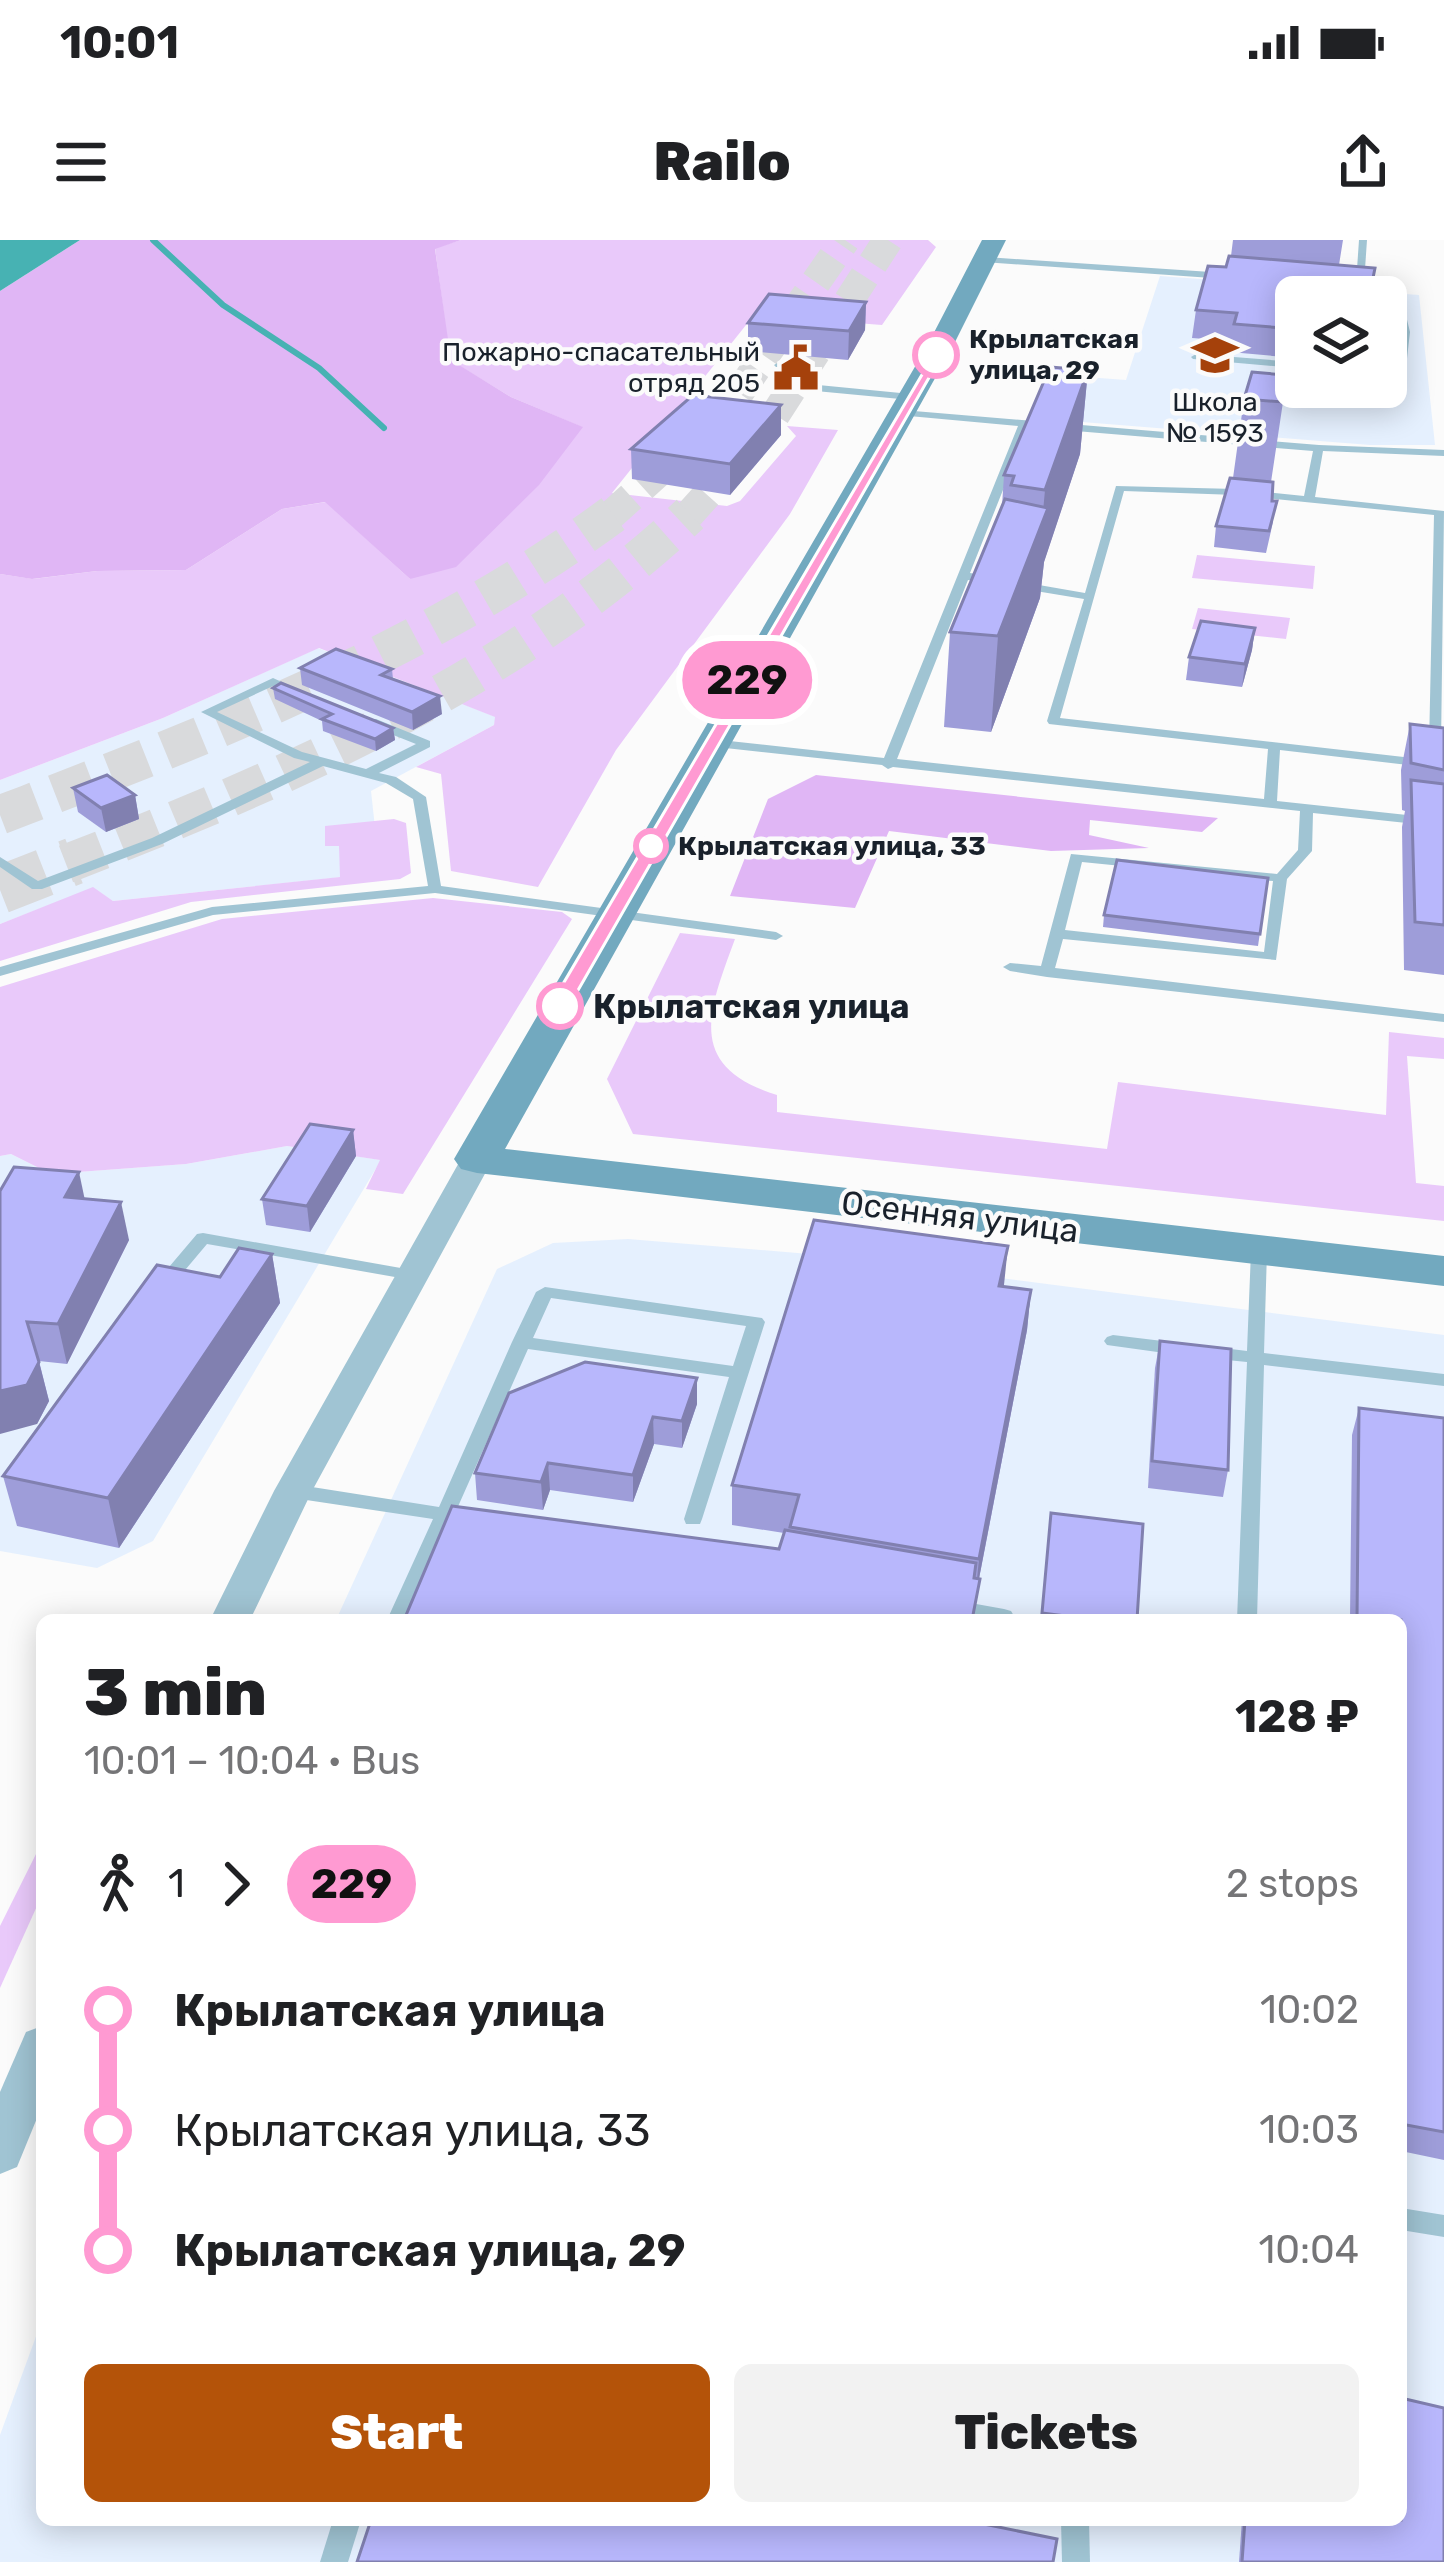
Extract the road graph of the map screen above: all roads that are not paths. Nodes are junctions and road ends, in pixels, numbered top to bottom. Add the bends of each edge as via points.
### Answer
1 (965, 240) edge
2 (1363, 240) edge
3 (986, 257) edge
4 (1367, 276) edge
5 (1237, 277) edge
6 (1196, 357) dead end
7 (1275, 363) edge
8 (779, 365) dead end
9 (907, 405) junction
10 (1024, 424) junction
11 (1319, 448) junction
12 (1444, 455) edge
13 (1309, 500) junction
14 (965, 576) junction
15 (1090, 597) junction
16 (1440, 628) edge
17 (316, 700) edge
18 (360, 718) edge
19 (711, 743) junction
20 (1274, 747) junction
21 (322, 761) junction
22 (888, 765) junction
23 (366, 774) junction
24 (1270, 806) junction
25 (1307, 810) junction
26 (1444, 823) edge
27 (0, 861) edge
28 (1280, 878) junction
29 (435, 889) junction
30 (612, 914) junction
31 (1060, 934) junction
32 (776, 936) dead end
33 (1010, 967) dead end
34 (0, 972) edge
35 (1047, 973) junction
36 (1444, 1018) edge
37 (477, 1159) junction
38 (1259, 1251) junction
39 (1444, 1271) edge
40 (412, 1275) junction
41 (143, 1308) edge
42 (1113, 1341) dead end
43 (521, 1342) junction
44 (1259, 1358) junction
45 (740, 1373) junction
46 (1444, 1380) edge
47 (293, 1491) junction
48 (441, 1514) junction
49 (464, 1518) edge
50 (693, 1519) dead end
51 (933, 1603) edge
52 (233, 1614) edge
53 (400, 1614) edge
54 (993, 1614) edge
55 (1246, 1614) edge
56 (36, 2061) edge
57 (0, 2152) edge
58 (1407, 2220) edge
59 (1444, 2226) edge
60 (344, 2526) edge
61 (1075, 2526) edge
62 (334, 2562) edge
63 (1076, 2562) edge

1 - 3 main road
2 - 4 lane
3 - 5 lane
3 - 9 main road
6 - 7 lane
8 - 9 lane via 805,387
9 - 10 lane
9 - 19 main road
10 - 11 lane
10 - 14 lane
11 - 12 lane
11 - 13 lane
13 - 15 lane via 1120,488
13 - 16 lane via 1439,512
14 - 15 lane
14 - 22 lane
15 - 20 lane via 1052,721
16 - 20 lane via 1435,764
17 - 21 lane via 272,682 207,712
18 - 23 lane via 426,744
19 - 22 lane
19 - 30 main road
20 - 24 lane
21 - 23 lane
21 - 27 lane via 157,841 37,886
22 - 24 lane
23 - 29 lane via 419,797
24 - 25 lane
25 - 26 lane
25 - 28 lane via 1305,851
28 - 31 lane via 1076,857
28 - 31 lane via 1271,956
29 - 30 lane
29 - 34 lane via 212,911
30 - 32 lane
30 - 37 main road
31 - 35 lane
33 - 35 lane
35 - 36 lane
37 - 38 main road, Осенняя улица
37 - 40 street
38 - 39 main road, Осенняя улица
38 - 44 lane
40 - 41 lane via 202,1238
40 - 47 street
42 - 44 lane
43 - 45 lane
43 - 45 lane via 545,1292 756,1322
43 - 48 lane
44 - 46 lane
44 - 55 lane
45 - 50 lane
47 - 48 lane
47 - 52 street
48 - 49 lane
48 - 53 lane
51 - 54 lane
56 - 57 street
58 - 59 lane
60 - 62 lane
61 - 63 lane

